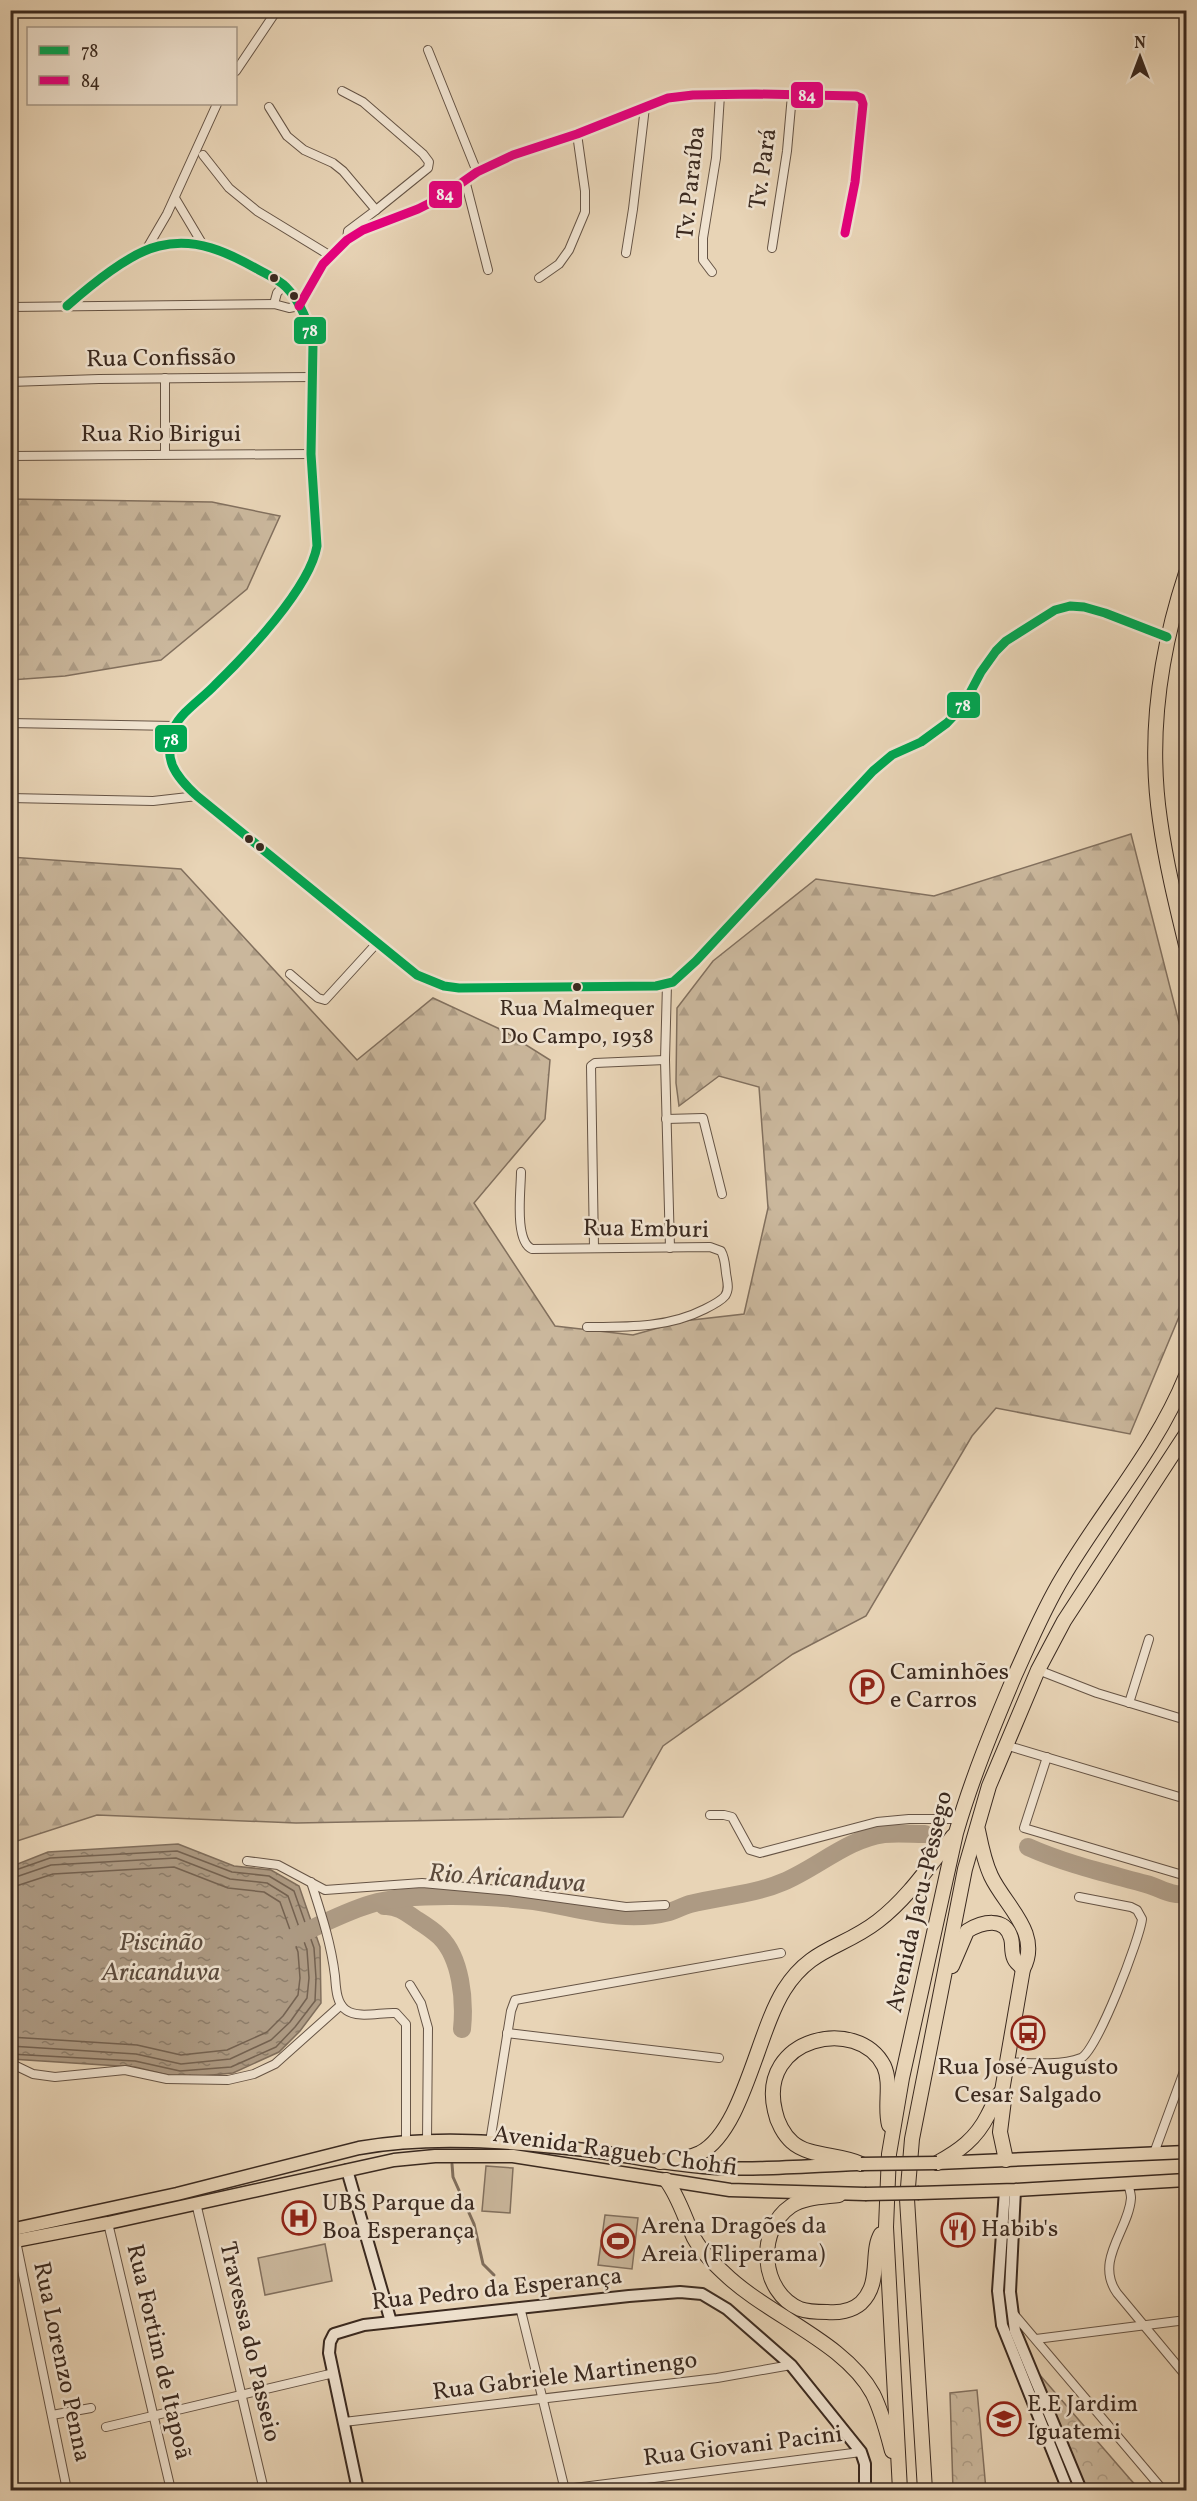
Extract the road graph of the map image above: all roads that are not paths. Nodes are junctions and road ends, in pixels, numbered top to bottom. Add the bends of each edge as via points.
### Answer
1 (277, 10) edge
2 (428, 50) dead end
3 (237, 70) edge
4 (342, 91) dead end
5 (720, 95) junction
6 (792, 95) junction
7 (217, 105) edge
8 (645, 106) junction
9 (269, 107) dead end
10 (577, 134) junction
11 (203, 155) dead end
12 (477, 172) junction
13 (465, 180) junction
14 (175, 198) junction
15 (376, 210) junction
16 (845, 233) dead end
17 (347, 240) junction
18 (202, 245) junction
19 (772, 248) dead end
20 (145, 251) junction
21 (626, 253) dead end
22 (329, 255) junction
23 (488, 270) dead end
24 (712, 272) dead end
25 (539, 278) dead end
26 (284, 285) junction
27 (274, 304) junction
28 (67, 306) junction
29 (299, 306) junction
30 (10, 307) edge
31 (312, 377) junction
32 (165, 378) junction
33 (10, 382) edge
34 (165, 453) junction
35 (312, 454) junction
36 (10, 456) edge
37 (1186, 573) edge
38 (1167, 638) junction
39 (10, 723) edge
40 (175, 726) junction
41 (197, 796) junction
42 (10, 798) edge
43 (377, 943) junction
44 (1186, 945) edge
45 (290, 974) dead end
46 (667, 984) junction
47 (665, 1060) junction
48 (666, 1119) junction
49 (521, 1172) dead end
50 (722, 1194) dead end
51 (594, 1248) junction
52 (670, 1248) junction
53 (587, 1327) dead end
54 (1186, 1376) edge
55 (1186, 1434) edge
56 (1149, 1639) dead end
57 (1038, 1670) junction
58 (1129, 1703) junction
59 (1186, 1720) edge
60 (1005, 1744) junction
61 (1047, 1757) junction
62 (1186, 1799) edge
63 (710, 1815) dead end
64 (958, 1826) junction
65 (977, 1828) junction
66 (247, 1861) dead end
67 (1186, 1876) edge
68 (310, 1882) junction
69 (1079, 1897) dead end
70 (665, 1905) dead end
71 (780, 1953) dead end
72 (1023, 1969) junction
73 (943, 1977) junction
74 (410, 1985) dead end
75 (341, 2005) junction
76 (507, 2033) junction
77 (719, 2058) dead end
78 (1007, 2062) junction
79 (10, 2063) edge
80 (1186, 2066) edge
81 (1002, 2091) junction
82 (892, 2133) junction
83 (427, 2141) junction
84 (406, 2142) junction
85 (490, 2142) junction
86 (1186, 2152) edge
87 (1154, 2153) junction
88 (1006, 2160) junction
89 (660, 2162) junction
90 (937, 2163) junction
91 (861, 2164) junction
92 (346, 2170) junction
93 (666, 2180) junction
94 (1186, 2180) edge
95 (1128, 2184) junction
96 (1010, 2190) junction
97 (839, 2195) junction
98 (196, 2203) junction
99 (108, 2223) junction
100 (886, 2227) junction
101 (12, 2238) edge
102 (520, 2307) junction
103 (1011, 2311) junction
104 (1186, 2320) edge
105 (392, 2322) junction
106 (1143, 2325) junction
107 (1036, 2339) junction
108 (791, 2365) junction
109 (334, 2373) junction
110 (1186, 2376) edge
111 (241, 2396) junction
112 (543, 2400) junction
113 (91, 2408) dead end
114 (52, 2415) junction
115 (153, 2417) junction
116 (344, 2422) junction
117 (106, 2427) dead end
118 (861, 2452) junction
119 (898, 2473) junction
120 (67, 2490) edge
121 (171, 2490) edge
122 (264, 2490) edge
123 (358, 2490) edge
124 (563, 2490) edge
125 (865, 2490) edge
126 (900, 2490) edge
127 (925, 2490) edge
128 (1068, 2490) edge
129 (1081, 2490) edge
130 (1163, 2490) edge

1 - 3 street
2 - 12 street
4 - 15 street via 363,102 429,162 428,168
5 - 6 street
5 - 8 street via 685,96
5 - 24 street, Tv. Paraíba via 716,158 703,238 704,260
6 - 16 street via 861,98 855,182
6 - 19 street, Tv. Pará
7 - 14 street
8 - 10 street
8 - 21 street
9 - 15 street via 287,136 343,171
10 - 12 street via 513,155
10 - 25 street via 585,212 569,250 559,264
11 - 22 street via 229,188 257,211
12 - 13 street
13 - 17 street via 440,198
13 - 23 street
14 - 18 street
14 - 20 street
15 - 17 street via 348,231
17 - 22 street
18 - 20 street via 174,244
18 - 26 street via 228,253
20 - 28 street
22 - 29 street
26 - 27 street
26 - 29 street
27 - 28 street
27 - 29 street
28 - 30 street
29 - 31 street via 311,333
31 - 32 street, Rua Confissão
31 - 35 street
32 - 33 street, Rua Confissão
32 - 34 street
34 - 35 street, Rua Rio Birigui
34 - 36 street, Rua Rio Birigui
35 - 40 street via 317,546 312,564 263,633
37 - 38 highway
38 - 44 highway via 1156,725 1157,788 1167,867
38 - 46 street via 1105,613 1070,606 1048,614 1006,641 987,661 957,713 933,734 892,755 873,771 696,961
39 - 40 street
40 - 41 street via 172,767
41 - 42 street via 153,801
41 - 43 street
43 - 45 street via 325,1000
43 - 46 street via 417,975 444,986
46 - 47 street
47 - 48 street
47 - 51 street via 591,1066
48 - 50 street via 703,1118
48 - 52 street
49 - 51 street, Rua Emburi via 520,1220 528,1247
51 - 52 street, Rua Emburi
52 - 53 street, Rua Emburi via 710,1247 721,1251 728,1286 724,1297 669,1323
54 - 64 highway, Avenida Jacu-Pêssego via 1159,1432 1063,1577 1045,1611 989,1734
55 - 57 highway, Avenida Jacu-Pêssego via 1064,1621
56 - 58 street
57 - 58 street
57 - 60 highway, Avenida Jacu-Pêssego
58 - 59 street
60 - 61 street
60 - 65 highway, Avenida Jacu-Pêssego
61 - 62 street
61 - 67 street via 1024,1828
63 - 64 street via 732,1817 750,1850 760,1852 877,1822 909,1819
64 - 82 highway, Avenida Jacu-Pêssego
64 - 89 highway via 900,1903 876,1923 812,1958 796,1972 769,2020 723,2132 688,2158
65 - 72 highway via 991,1877 1027,1936 1029,1959
65 - 73 highway, Avenida Jacu-Pêssego via 962,1880
66 - 68 street via 279,1865
68 - 70 street via 325,1890 422,1883 626,1906
68 - 75 street via 329,1940
69 - 78 street via 1131,1907 1142,1919 1103,2026 1082,2057
71 - 76 street via 517,1999 512,2004
72 - 73 highway via 1014,1959 1006,1928 987,1922 967,1931
72 - 78 highway
73 - 127 highway, Avenida Jacu-Pêssego via 912,2139 907,2199
74 - 83 street via 421,2003 428,2028
75 - 79 street via 275,2064 228,2080 167,2079 125,2070 55,2077 33,2074
75 - 84 street via 357,2014 396,2013 406,2024
76 - 77 street
76 - 85 street
78 - 81 highway
80 - 87 street
81 - 88 highway via 1000,2132
81 - 90 highway via 976,2136
82 - 91 highway via 887,2119 887,2077 875,2055 864,2046 828,2038 810,2041 784,2060 775,2073 772,2089 776,2116 790,2140 808,2150 847,2157
82 - 100 highway, Avenida Jacu-Pêssego
83 - 84 main road, Avenida Ragueb Chohfi
83 - 85 main road, Avenida Ragueb Chohfi
84 - 92 main road via 354,2157
84 - 101 main road, Avenida Ragueb Chohfi via 359,2148
85 - 89 main road, Avenida Ragueb Chohfi
86 - 87 main road, Avenida Ragueb Chohfi
87 - 88 main road, Avenida Ragueb Chohfi
88 - 90 main road, Avenida Ragueb Chohfi
89 - 91 main road, Avenida Ragueb Chohfi via 718,2168
90 - 91 main road, Avenida Ragueb Chohfi, bridge
92 - 93 main road, Avenida Ragueb Chohfi via 394,2160 484,2155 591,2166
92 - 98 main road, Avenida Ragueb Chohfi
92 - 105 main road
93 - 97 main road, Avenida Ragueb Chohfi via 730,2190
93 - 119 highway via 696,2241 726,2275 843,2357 860,2375 882,2415
94 - 95 main road, Avenida Ragueb Chohfi
95 - 96 main road, Avenida Ragueb Chohfi
95 - 106 street via 1131,2199 1110,2260 1109,2281
96 - 97 main road, Avenida Ragueb Chohfi, bridge
96 - 103 main road
96 - 128 main road via 998,2291 1002,2325
97 - 100 highway via 793,2205 778,2219 769,2237 768,2269 773,2284 799,2309 832,2313 861,2303 870,2289 879,2238
98 - 99 main road, Avenida Ragueb Chohfi
98 - 111 street, Travessa do Passeio
99 - 101 main road, Avenida Ragueb Chohfi
99 - 115 street, Rua Fortim de Itapoã
100 - 119 highway, Avenida Jacu-Pêssego
101 - 114 street, Rua Lorenzo Penna
102 - 105 main road, Rua Pedro da Esperança
102 - 108 main road, Rua Pedro da Esperança via 680,2292 702,2294 727,2309
102 - 112 street
103 - 107 street
103 - 129 main road via 1021,2347
104 - 106 street
105 - 109 main road, Rua Pedro da Esperança via 352,2327 334,2334 329,2353
106 - 107 street
106 - 110 street
107 - 130 street
108 - 112 street, Rua Gabriele Martinengo
108 - 118 main road
109 - 111 street
109 - 116 main road
111 - 115 street
111 - 122 street, Travessa do Passeio
112 - 116 street, Rua Gabriele Martinengo
112 - 124 street
113 - 114 street
114 - 120 street, Rua Lorenzo Penna
115 - 117 street
115 - 121 street, Rua Fortim de Itapoã
116 - 123 main road
118 - 124 street, Rua Giovani Pacini
118 - 125 main road
119 - 126 highway, Avenida Jacu-Pêssego

